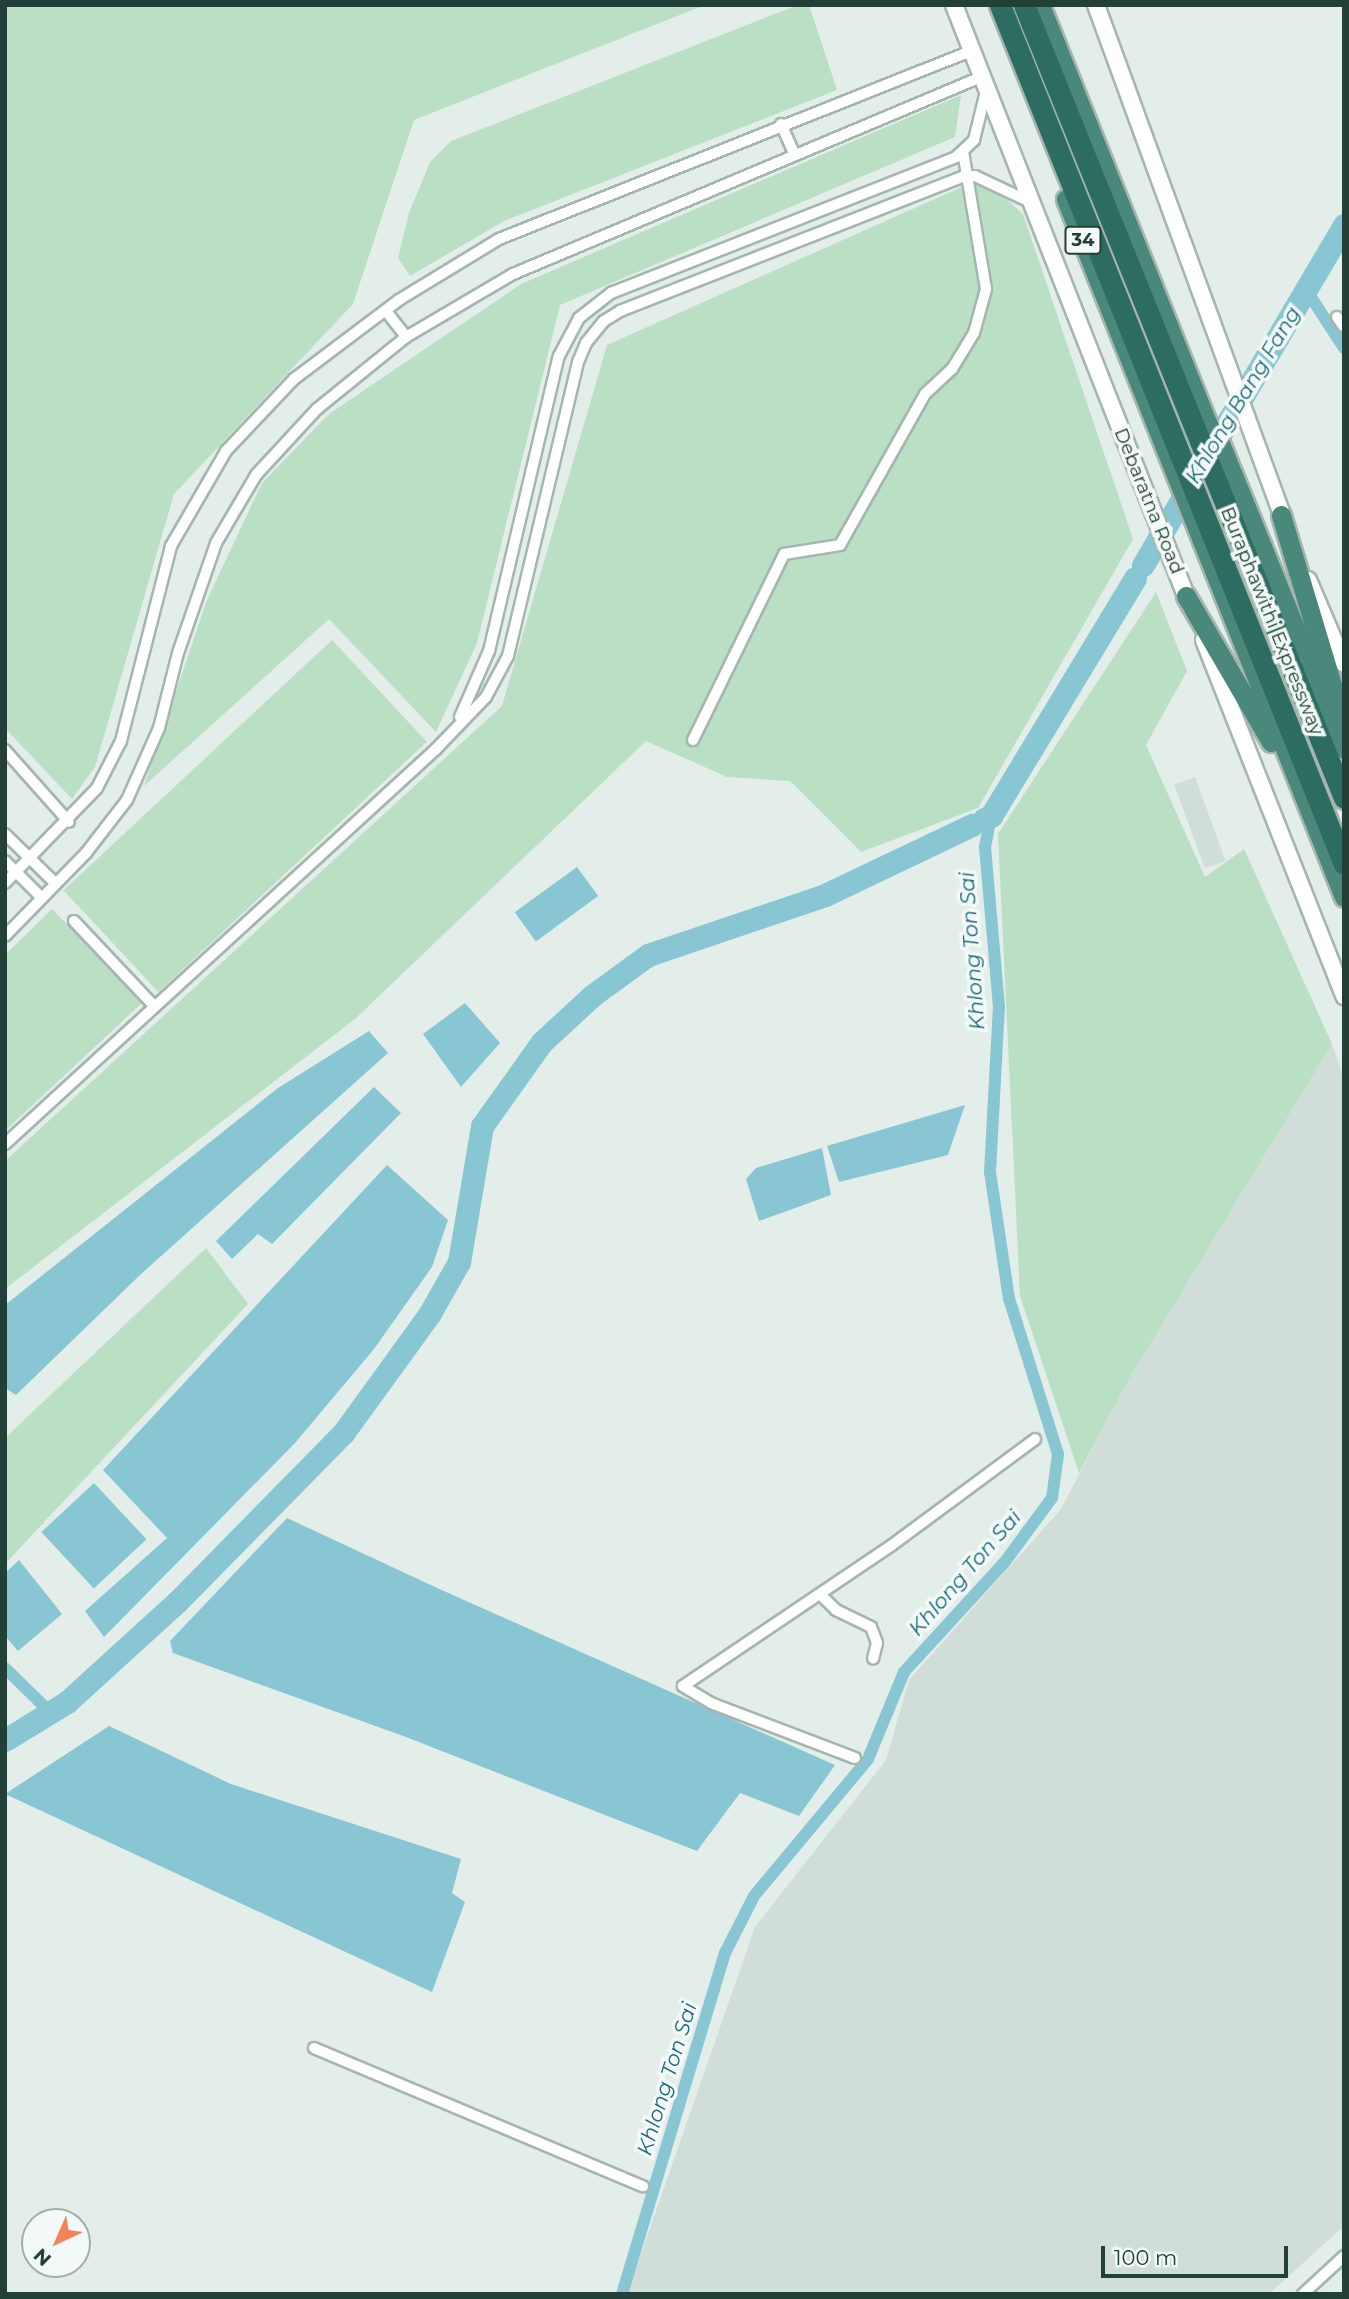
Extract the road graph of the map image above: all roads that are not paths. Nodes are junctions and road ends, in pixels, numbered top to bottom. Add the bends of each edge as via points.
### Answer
1 (954, 5) edge
2 (991, 5) edge
3 (1000, 5) edge
4 (1024, 5) edge
5 (1040, 5) edge
6 (1096, 5) edge
7 (971, 51) junction
8 (984, 84) junction
9 (781, 124) junction
10 (963, 152) junction
11 (795, 155) junction
12 (971, 176) junction
13 (1030, 202) junction
14 (386, 310) junction
15 (407, 338) junction
16 (1281, 515) junction
17 (1186, 596) junction
18 (1344, 664) edge
19 (458, 723) junction
20 (1344, 723) edge
21 (692, 740) dead end
22 (1344, 748) edge
23 (5, 750) edge
24 (1344, 798) edge
25 (1310, 810) junction
26 (69, 821) junction
27 (5, 834) edge
28 (29, 858) junction
29 (5, 861) edge
30 (1344, 864) edge
31 (16, 871) junction
32 (5, 883) edge
33 (56, 884) junction
34 (1344, 897) edge
35 (42, 898) junction
36 (74, 921) dead end
37 (5, 936) edge
38 (1344, 996) edge
39 (154, 1006) junction
40 (5, 1144) edge
41 (1035, 1439) dead end
42 (820, 1594) junction
43 (873, 1659) dead end
44 (855, 1758) dead end
45 (314, 2048) dead end
46 (643, 2186) dead end
47 (1344, 2256) edge
48 (1303, 2294) edge

1 - 7 main road, Debaratna Road / 34
2 - 25 highway, Debaratna Road / 34
3 - 30 highway, Buraphawithi Expressway
4 - 24 highway, Buraphawithi Expressway
5 - 22 highway, 34 via 1207,423 1220,443
6 - 16 main road
7 - 8 main road, Debaratna Road / 34
7 - 9 street
8 - 10 street via 974,140
8 - 11 street
8 - 13 main road, Debaratna Road / 34
9 - 11 street
9 - 14 street via 499,239
10 - 12 street
10 - 19 street via 611,293 579,318 559,356 489,651
11 - 15 street via 513,274
12 - 13 street
12 - 19 street via 620,311 594,331 578,362 508,656 486,697
12 - 21 street via 986,289 974,333 952,369 925,394 840,545 784,554
13 - 17 main road, Debaratna Road / 34
14 - 15 street
14 - 26 street via 294,379 226,451 171,546 121,741 97,788
15 - 33 street via 317,409 256,475 216,543 178,653 159,728 127,800
16 - 18 main road
16 - 20 highway
17 - 25 highway
17 - 38 main road, Debaratna Road / 34
19 - 39 street via 436,750
23 - 26 street
25 - 34 highway, Debaratna Road / 34
26 - 28 street
27 - 28 street
28 - 31 street
28 - 33 street
29 - 31 street
31 - 32 street
31 - 35 street
33 - 35 street
35 - 37 street
36 - 39 street
39 - 40 street
41 - 42 street
42 - 43 street via 836,1610 871,1627 877,1643
42 - 44 street via 683,1686 711,1703
45 - 46 street
47 - 48 street

